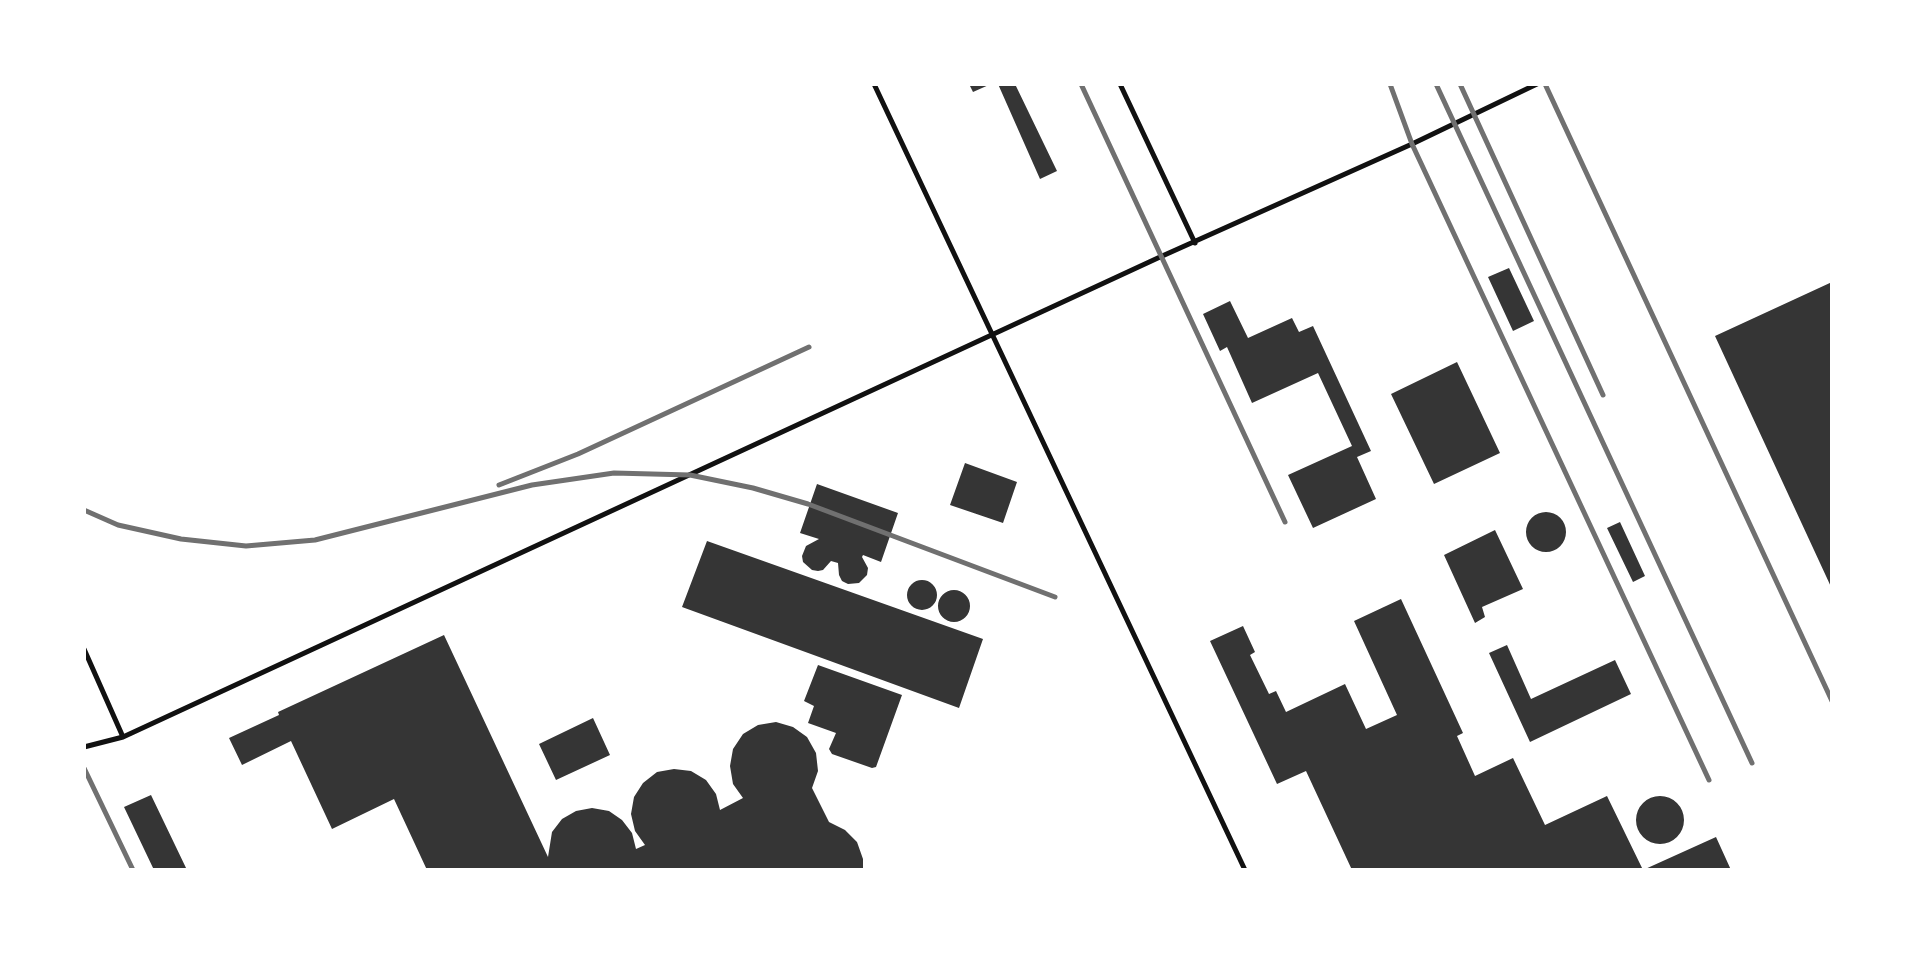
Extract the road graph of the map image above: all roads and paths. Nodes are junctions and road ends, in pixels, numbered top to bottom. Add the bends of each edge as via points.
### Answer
1 (874, 84) edge
2 (1120, 84) edge
3 (1537, 84) edge
4 (1195, 243) junction
5 (993, 335) junction
6 (84, 649) edge
7 (123, 737) junction
8 (84, 747) edge
9 (1245, 870) edge

1 - 5 lane
2 - 4 lane
3 - 4 lane
4 - 5 lane
5 - 7 lane
5 - 9 lane
6 - 7 lane
7 - 8 lane

